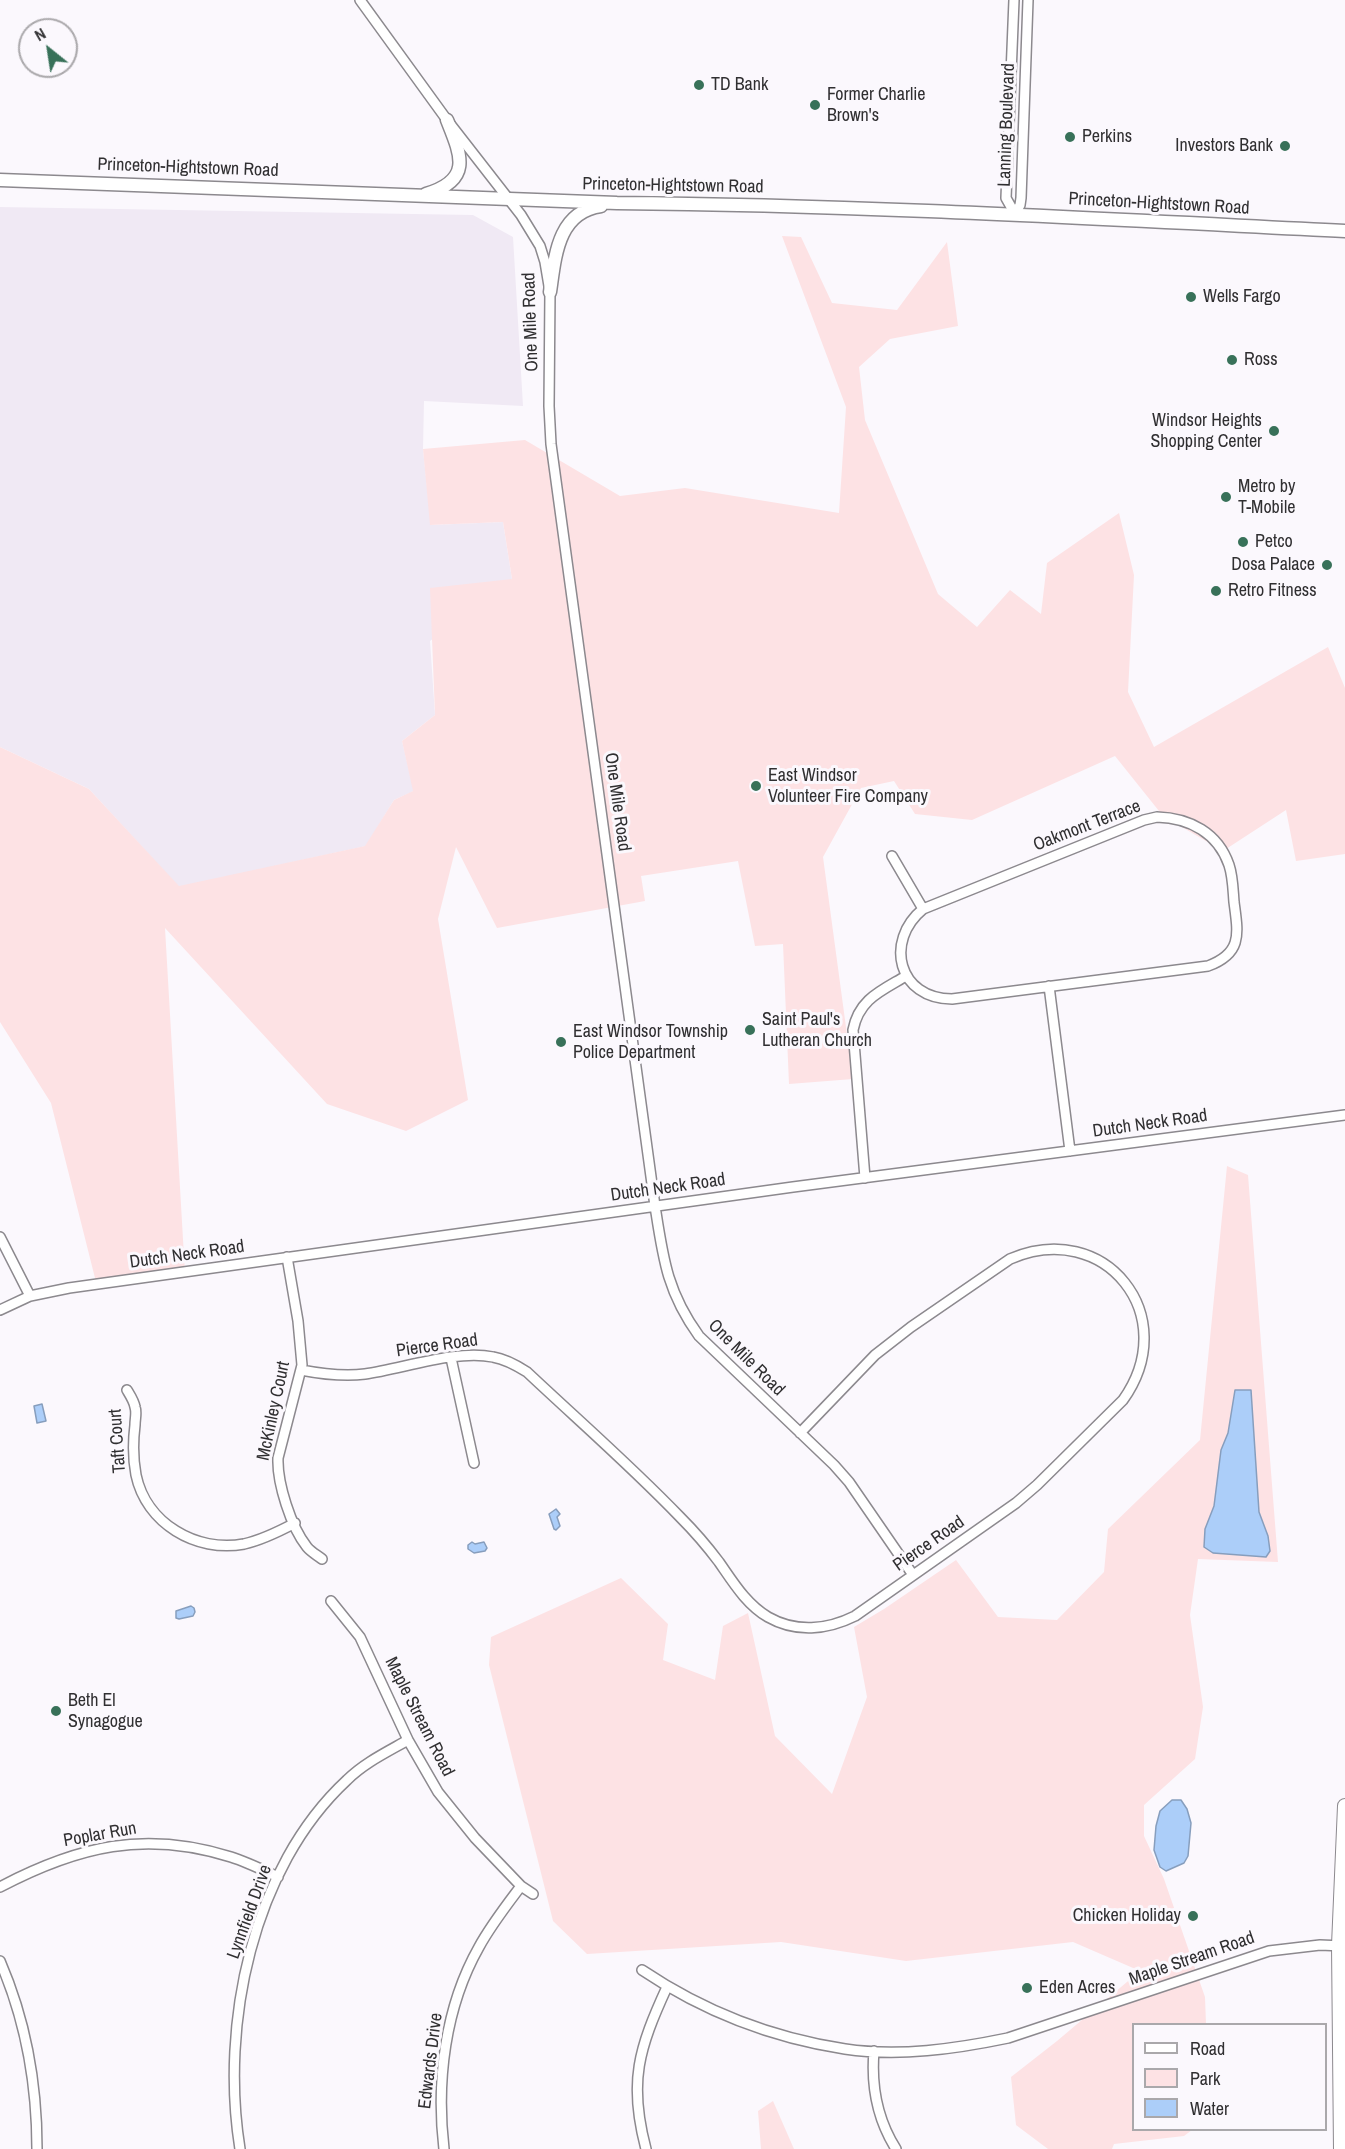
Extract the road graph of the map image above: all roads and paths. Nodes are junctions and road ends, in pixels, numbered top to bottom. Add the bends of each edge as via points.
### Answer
1 (360, 0) edge
2 (1014, 0) edge
3 (1028, 0) edge
4 (447, 120) junction
5 (0, 180) edge
6 (418, 196) junction
7 (507, 199) junction
8 (617, 203) junction
9 (1015, 214) junction
10 (1345, 231) edge
11 (550, 292) junction
12 (892, 856) dead end
13 (924, 909) junction
14 (906, 976) junction
15 (1049, 986) junction
16 (1345, 1115) edge
17 (1070, 1151) junction
18 (865, 1178) junction
19 (655, 1206) junction
20 (0, 1238) edge
21 (287, 1257) junction
22 (30, 1296) junction
23 (0, 1310) edge
24 (451, 1358) junction
25 (301, 1370) junction
26 (127, 1390) dead end
27 (800, 1433) junction
28 (474, 1463) dead end
29 (294, 1523) junction
30 (322, 1559) dead end
31 (914, 1575) junction
32 (331, 1601) dead end
33 (408, 1740) junction
34 (1345, 1806) edge
35 (278, 1877) junction
36 (521, 1886) junction
37 (0, 1887) edge
38 (533, 1894) dead end
39 (1342, 1946) edge
40 (0, 1961) edge
41 (642, 1970) dead end
42 (667, 1987) junction
43 (874, 2051) junction
44 (37, 2149) edge
45 (240, 2149) edge
46 (444, 2149) edge
47 (646, 2149) edge
48 (896, 2149) edge
49 (1341, 2149) edge

1 - 4 street, One Mile Road
2 - 9 street, Lanning Boulevard via 1006,198
3 - 9 street, Lanning Boulevard via 1020,205
4 - 6 main road via 458,148 459,167 450,183
4 - 7 street, One Mile Road
5 - 6 main road, Princeton-Hightstown Road
6 - 7 main road, Princeton-Hightstown Road
7 - 8 main road, Princeton-Hightstown Road
7 - 11 street, One Mile Road via 540,246
8 - 9 main road, Princeton-Hightstown Road
8 - 11 main road via 584,211 567,225 557,246
9 - 10 main road, Princeton-Hightstown Road
11 - 19 street, One Mile Road via 551,444
12 - 13 street
13 - 14 street, Oakmont Terrace via 909,923 900,943
13 - 15 street, Oakmont Terrace via 1144,820 1186,821 1218,845 1231,875 1238,933 1226,957 1208,966
14 - 15 street, Oakmont Terrace via 920,990 944,999
14 - 18 street via 870,998 855,1020
15 - 17 street
16 - 17 street, Dutch Neck Road
17 - 18 street, Dutch Neck Road
18 - 19 street, Dutch Neck Road
19 - 21 street, Dutch Neck Road
19 - 27 street, One Mile Road via 669,1280 686,1318 707,1345
20 - 22 street
21 - 22 street, Dutch Neck Road
21 - 25 street, McKinley Court via 301,1343
22 - 23 street, Dutch Neck Road
24 - 25 street, Pierce Road via 365,1374
24 - 28 street
24 - 31 street, Pierce Road via 492,1356 527,1372 680,1517 746,1598 768,1617 804,1628 842,1623
25 - 29 street, McKinley Court via 277,1471
26 - 29 street, Taft Court via 136,1414 133,1451 139,1486 167,1525 200,1542 230,1545 261,1539
27 - 31 street, One Mile Road via 849,1482
27 - 31 street, Pierce Road via 875,1355 1010,1259 1050,1249 1077,1252 1103,1263 1125,1283 1140,1310 1145,1343 1138,1374 1127,1393 1016,1503
29 - 30 street, McKinley Court via 308,1549
32 - 33 street, Maple Stream Road via 360,1637
33 - 35 street, Lynnfield Drive via 364,1766 331,1795
33 - 36 street, Maple Stream Road via 457,1818
34 - 39 highway
35 - 37 street, Poplar Run via 213,1852 140,1843 75,1854
35 - 45 street, Lynnfield Drive via 254,1938 240,2003 234,2069
36 - 38 street, Maple Stream Road
36 - 46 street, Edwards Drive via 478,1949 453,2012 441,2088
39 - 43 street, Maple Stream Road via 1290,1947 1248,1956 1008,2038 944,2049
39 - 49 highway
40 - 44 street via 26,2035
41 - 42 street, Maple Stream Road
42 - 43 street, Maple Stream Road via 707,2008 768,2030 835,2047
42 - 47 street via 646,2033 638,2070 638,2109
43 - 48 street via 877,2108

